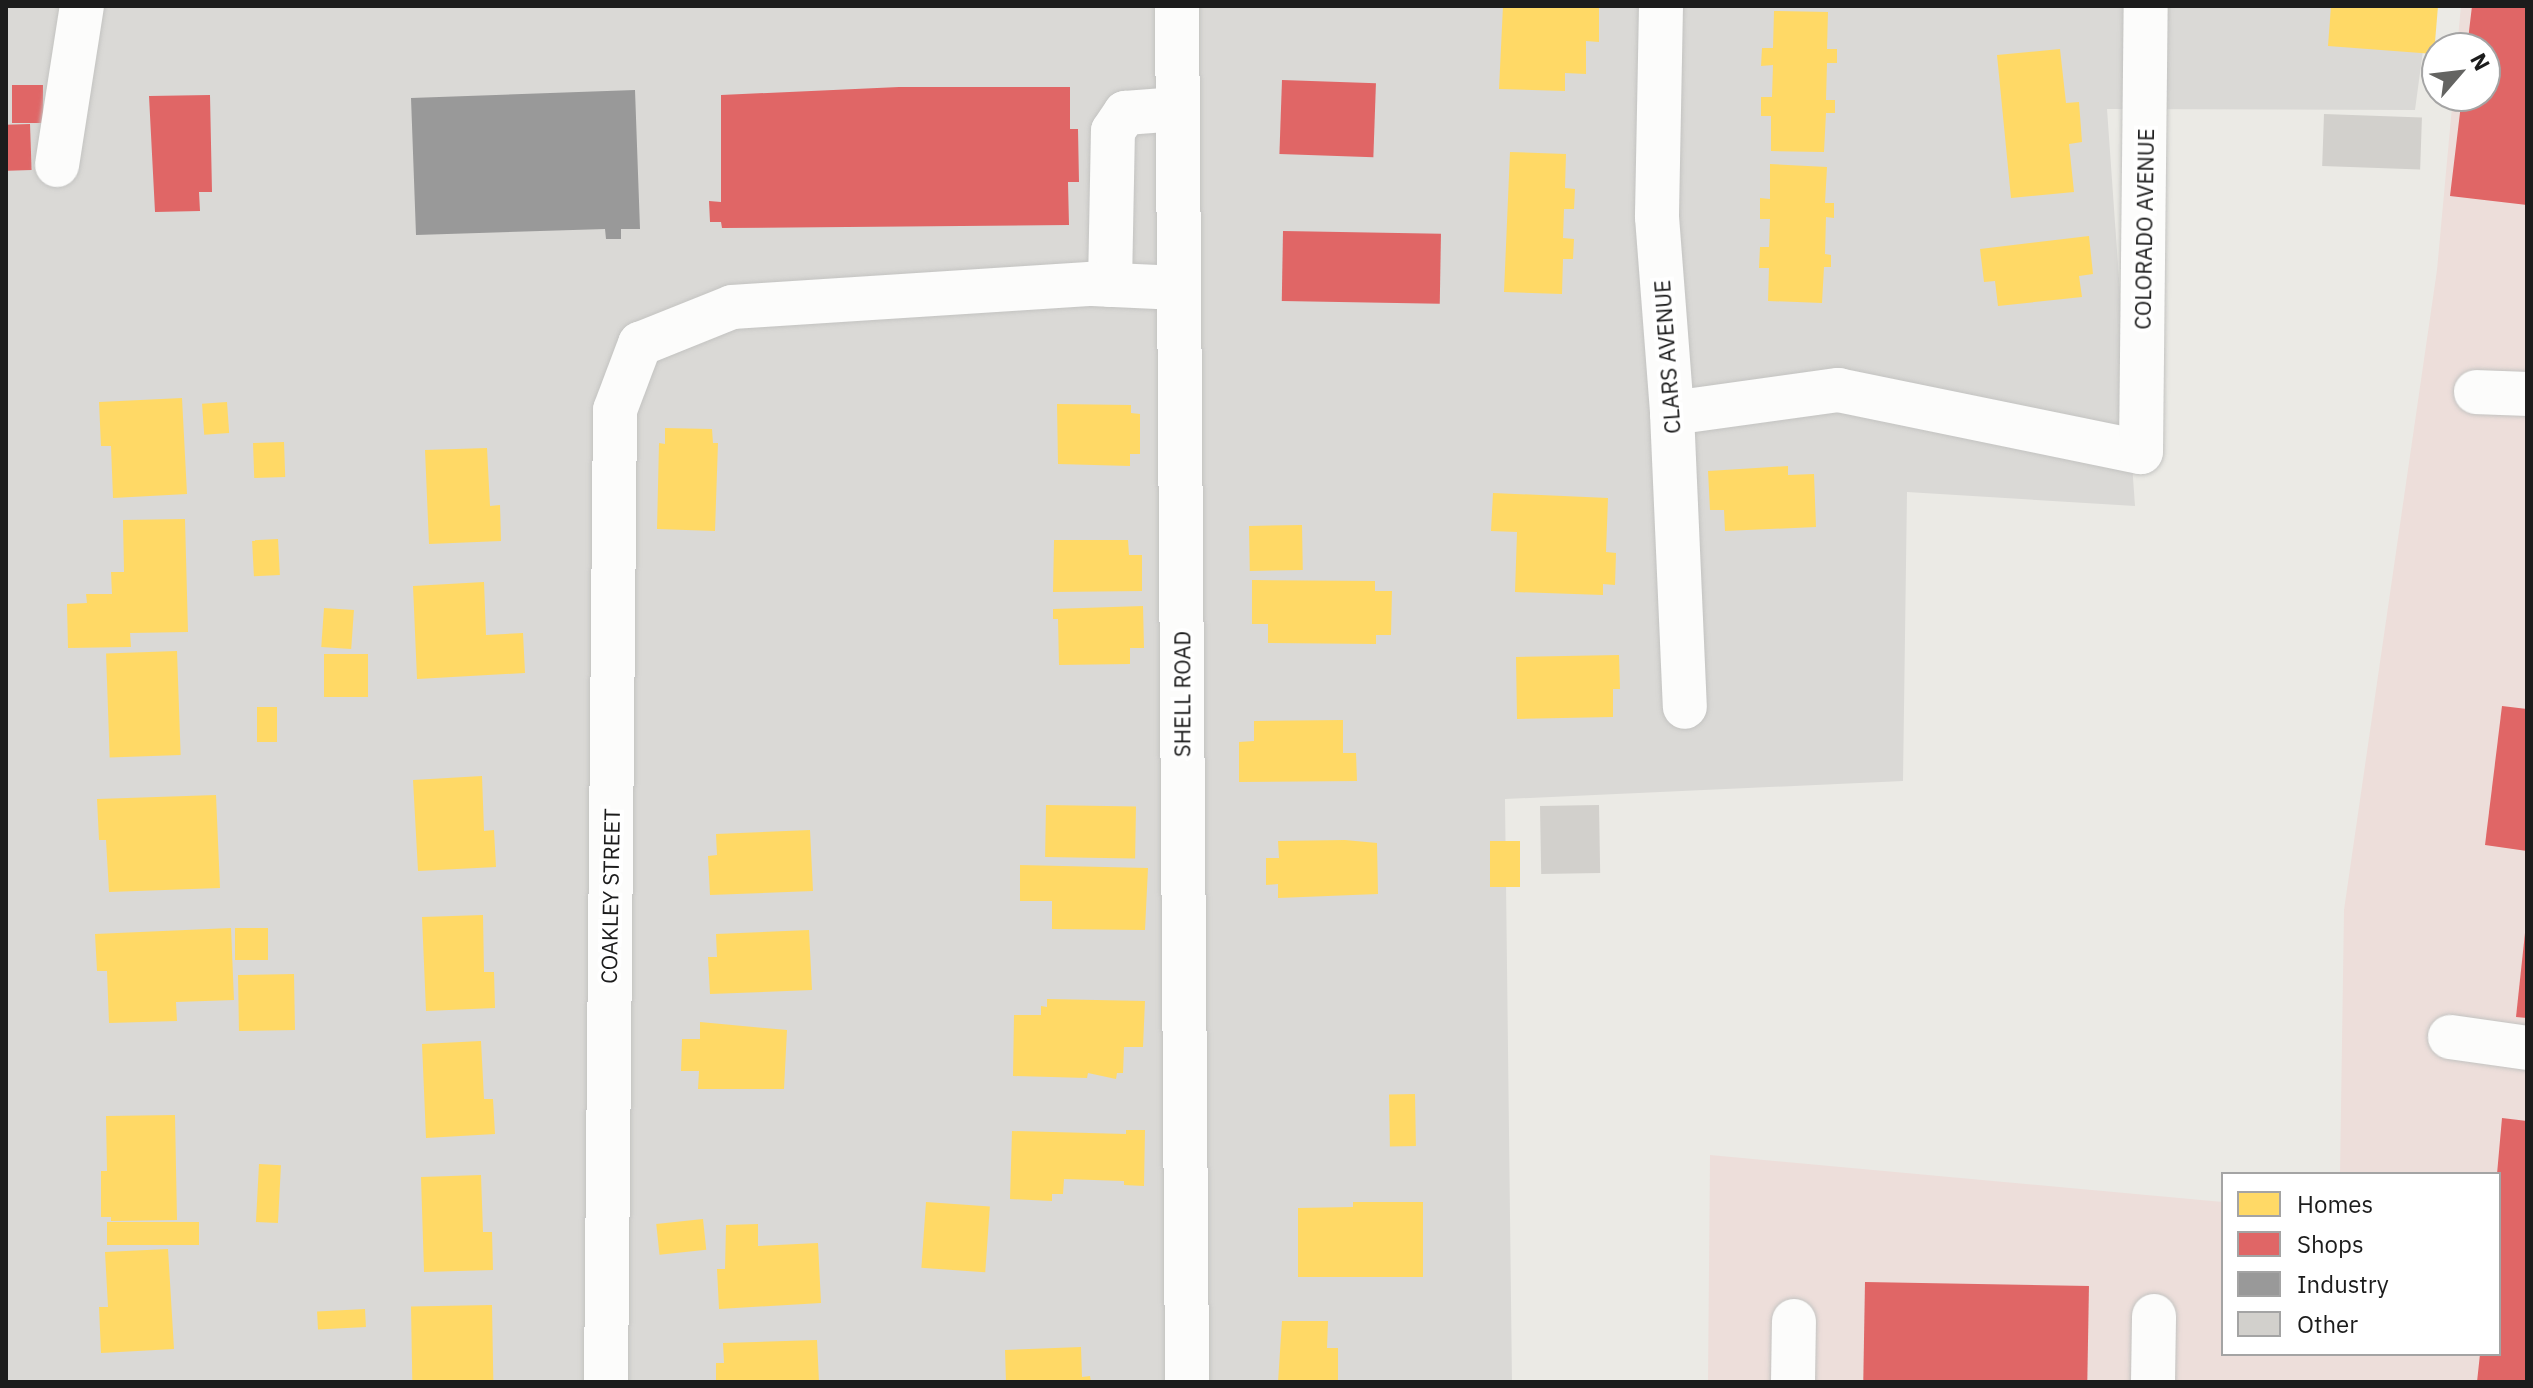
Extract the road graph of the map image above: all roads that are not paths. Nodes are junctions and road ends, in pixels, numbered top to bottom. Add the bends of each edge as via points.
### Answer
1 (82, 6) edge
2 (1177, 6) edge
3 (1661, 6) edge
4 (2146, 6) edge
5 (1178, 109) junction
6 (57, 165) dead end
7 (1110, 285) junction
8 (1179, 288) junction
9 (2476, 392) dead end
10 (2527, 394) edge
11 (1672, 413) junction
12 (1685, 707) dead end
13 (2450, 1037) dead end
14 (2527, 1048) edge
15 (2154, 1316) dead end
16 (1794, 1321) dead end
17 (606, 1382) edge
18 (1187, 1382) edge
19 (1793, 1382) edge
20 (2153, 1382) edge

1 - 6 street
2 - 5 street, SHELL ROAD
3 - 11 street, CLARS AVENUE via 1657,217
4 - 11 street, COLORADO AVENUE via 2141,452 1838,390
5 - 7 street via 1125,113 1113,131
5 - 8 street, SHELL ROAD
7 - 8 street
7 - 17 street, COAKLEY STREET via 732,307 640,344 615,410
8 - 18 street, SHELL ROAD
9 - 10 street
11 - 12 street, CLARS AVENUE
13 - 14 street
15 - 20 street
16 - 19 street

